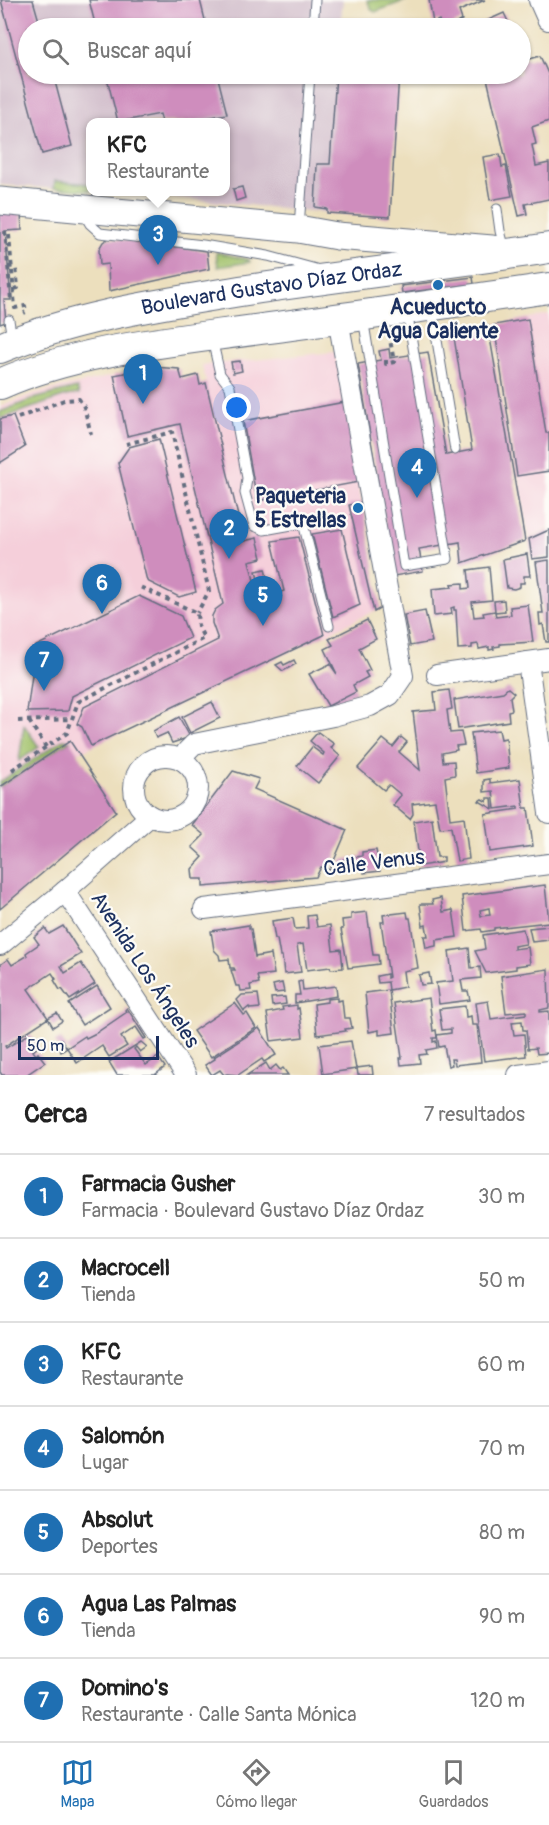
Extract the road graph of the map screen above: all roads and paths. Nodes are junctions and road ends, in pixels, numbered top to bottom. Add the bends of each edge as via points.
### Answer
1 (315, 0) edge
2 (541, 0) edge
3 (314, 18) edge
4 (549, 18) edge
5 (309, 84) edge
6 (0, 201) edge
7 (81, 209) junction
8 (497, 209) dead end
9 (298, 230) junction
10 (6, 231) dead end
11 (9, 235) dead end
12 (525, 250) edge
13 (8, 267) junction
14 (342, 276) junction
15 (14, 289) junction
16 (549, 290) edge
17 (11, 300) dead end
18 (419, 308) junction
19 (26, 312) dead end
20 (350, 318) junction
21 (212, 336) junction
22 (7, 337) edge
23 (390, 340) dead end
24 (386, 359) dead end
25 (0, 384) edge
26 (18, 418) dead end
27 (91, 434) dead end
28 (126, 444) dead end
29 (455, 450) dead end
30 (140, 587) dead end
31 (197, 613) junction
32 (329, 626) dead end
33 (549, 659) edge
34 (528, 662) junction
35 (437, 675) dead end
36 (72, 719) junction
37 (18, 721) dead end
38 (29, 721) junction
39 (46, 747) junction
40 (182, 760) junction
41 (12, 770) dead end
42 (549, 813) edge
43 (150, 816) junction
44 (549, 864) edge
45 (65, 891) junction
46 (204, 909) dead end
47 (0, 945) edge
48 (549, 1071) edge
49 (186, 1075) edge
50 (518, 1075) edge

1 - 3 lane
2 - 4 street
5 - 9 lane
6 - 7 main road
7 - 9 main road
7 - 14 lane via 100,233 268,256
8 - 12 lane
9 - 12 main road
10 - 13 path
11 - 15 path
12 - 14 main road, Boulevard Gustavo Díaz Ordaz
13 - 15 path, bridge via 16,266 18,288
13 - 17 path
14 - 22 main road, Boulevard Gustavo Díaz Ordaz via 133,310
15 - 19 path via 15,308 25,306
16 - 18 main road, Boulevard Gustavo Díaz Ordaz
18 - 20 main road, Boulevard Gustavo Díaz Ordaz
18 - 20 lane via 448,559 404,566
18 - 29 lane
20 - 21 main road, Boulevard Gustavo Díaz Ordaz
20 - 40 street via 403,676 390,694 370,706 194,744
21 - 25 main road, Boulevard Gustavo Díaz Ordaz via 81,358
21 - 32 lane via 220,374 230,387 252,522 264,530 303,522
23 - 24 path via 394,362 386,363
26 - 27 path via 64,400 79,399
28 - 31 path via 172,432 209,591
30 - 31 path
31 - 36 path via 204,638 78,702
33 - 34 street
34 - 35 street
34 - 42 street
36 - 38 path
36 - 39 path via 67,733
37 - 38 path
38 - 39 path
39 - 41 path
40 - 43 street via 198,781 195,803 180,817 170,820
40 - 43 street via 166,755 156,757 138,771 133,791 141,810
43 - 45 street
44 - 46 street, Calle Venus
45 - 47 street
45 - 49 street, Avenida Los Ángeles
48 - 50 street

